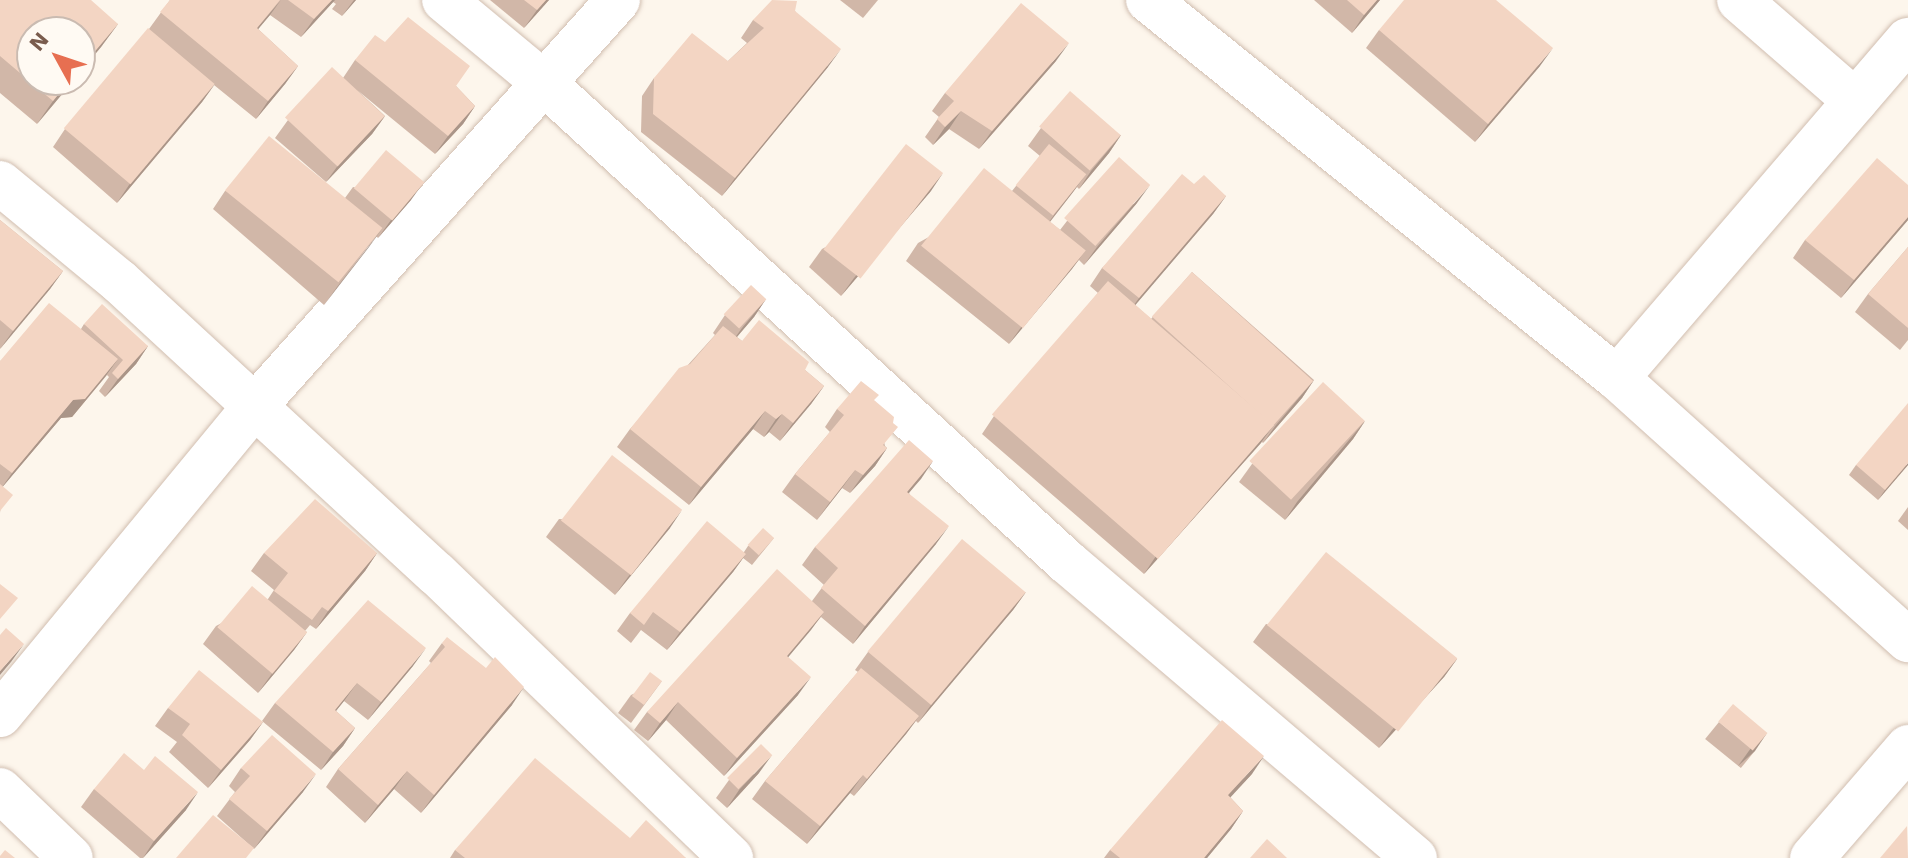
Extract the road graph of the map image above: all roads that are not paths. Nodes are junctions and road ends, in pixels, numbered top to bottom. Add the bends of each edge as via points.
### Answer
1 (444, 0) edge
2 (618, 0) edge
3 (1148, 0) edge
4 (1739, 0) edge
5 (1908, 40) edge
6 (544, 83) junction
7 (1855, 101) junction
8 (0, 183) edge
9 (1617, 378) junction
10 (254, 407) junction
11 (1908, 640) edge
12 (0, 715) edge
13 (1908, 747) edge
14 (0, 790) edge
15 (71, 858) edge
16 (731, 858) edge
17 (1415, 858) edge
18 (1812, 858) edge

1 - 6 street
2 - 6 street
3 - 9 street
4 - 7 street
5 - 7 street
6 - 10 street
6 - 17 street via 1067,562
7 - 9 street
8 - 10 street via 119,281
9 - 11 street
10 - 12 street
10 - 16 street via 437,574
13 - 18 street
14 - 15 street

